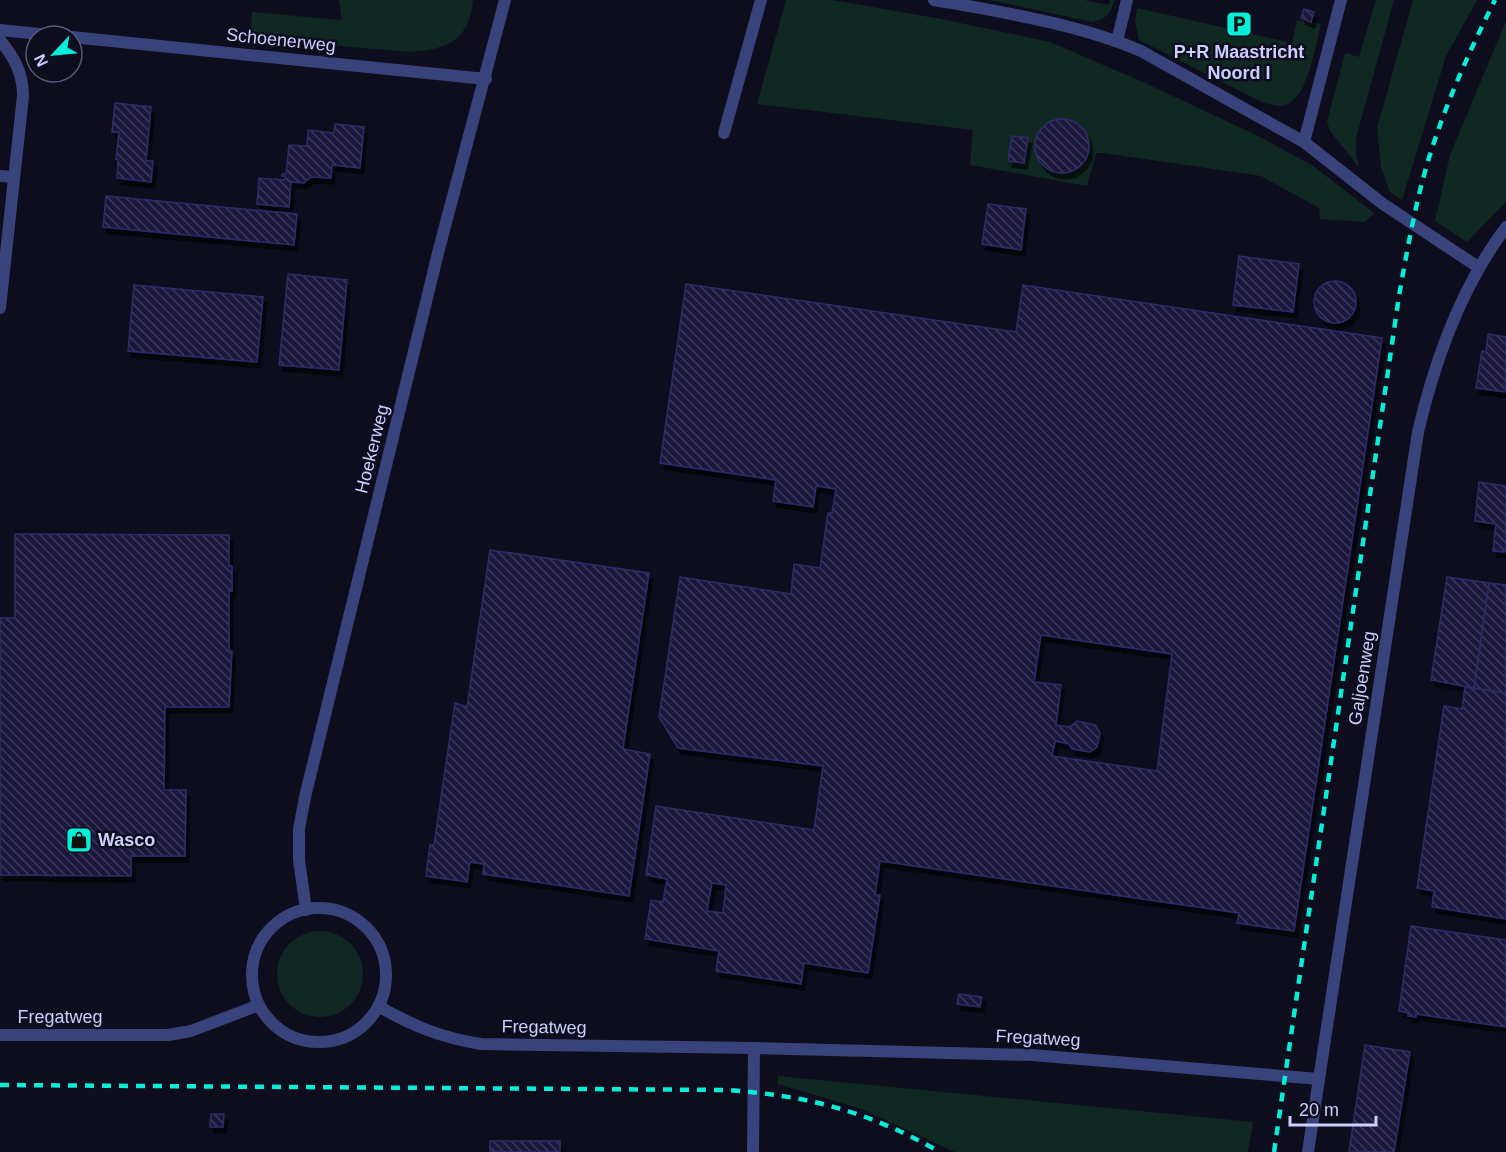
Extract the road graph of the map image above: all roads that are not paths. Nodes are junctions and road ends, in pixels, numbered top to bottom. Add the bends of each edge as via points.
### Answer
1 (505, 0) edge
2 (761, 0) edge
3 (934, 0) edge
4 (1126, 0) edge
5 (1341, 0) edge
6 (0, 30) edge
7 (24, 32) edge
8 (84, 38) edge
9 (0, 40) edge
10 (1117, 40) junction
11 (486, 80) junction
12 (724, 133) dead end
13 (1304, 142) junction
14 (0, 176) edge
15 (14, 177) junction
16 (1506, 227) edge
17 (1478, 267) junction
18 (0, 308) edge
19 (306, 910) junction
20 (259, 1005) junction
21 (378, 1006) junction
22 (0, 1035) edge
23 (754, 1047) junction
24 (1319, 1078) junction
25 (753, 1152) edge
26 (1308, 1152) edge

1 - 11 street, Hoekerweg
2 - 12 street
3 - 10 street
4 - 10 street
5 - 13 street
6 - 7 street
8 - 11 street, Schoenerweg
9 - 15 street via 15,61 23,89
10 - 13 street
11 - 19 street, Hoekerweg via 439,249 305,797 299,860
13 - 17 street via 1377,200
14 - 15 street
15 - 18 street
16 - 17 street, Galjoenweg
17 - 24 street, Galjoenweg via 1439,356 1418,432
19 - 20 street via 278,922 259,946 252,976
19 - 21 street via 346,914 376,941 385,967
20 - 21 street via 283,1032 303,1041 318,1042 333,1041 359,1029
20 - 22 street, Fregatweg via 190,1031 168,1035
21 - 23 street, Fregatweg via 427,1031 481,1044
23 - 24 street, Fregatweg via 1032,1055
23 - 25 street
24 - 26 street, Galjoenweg

